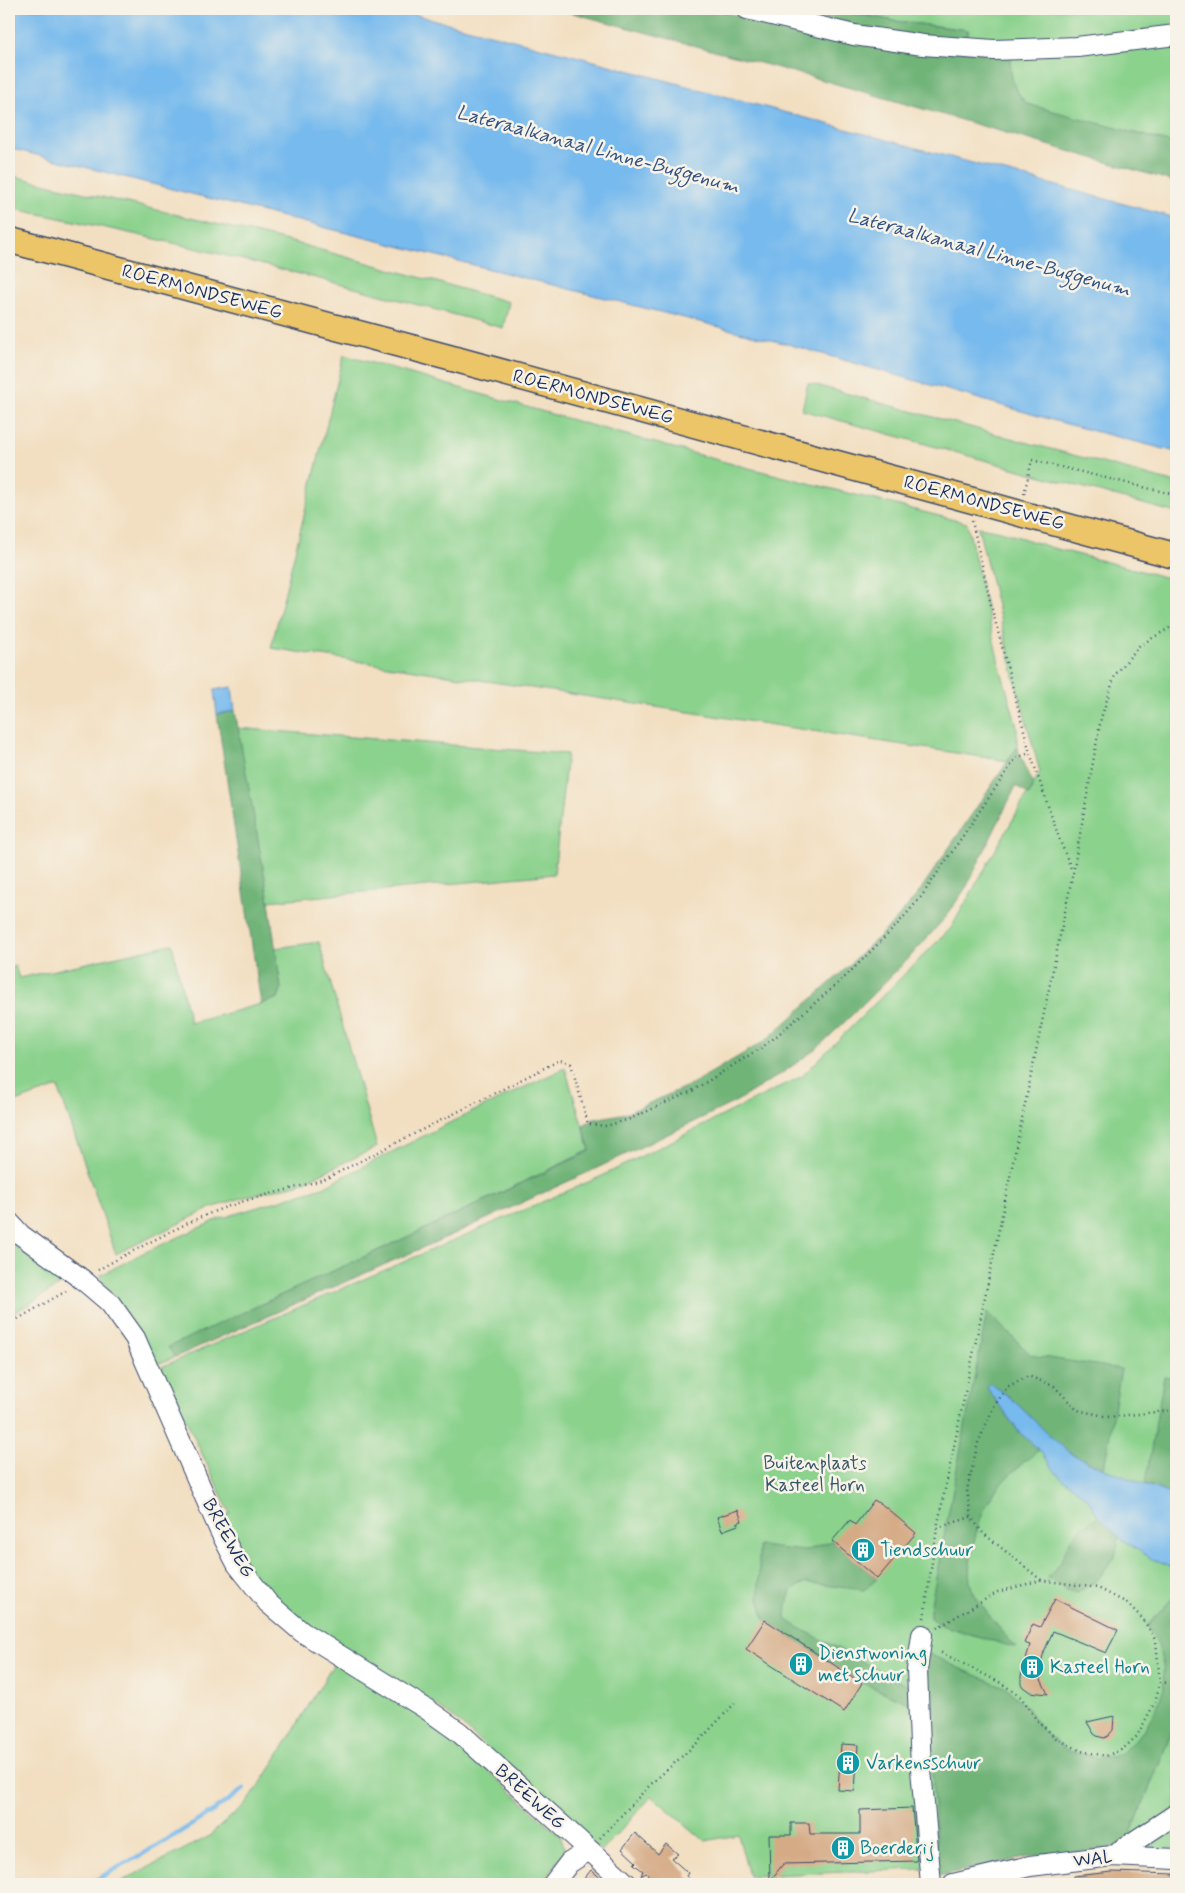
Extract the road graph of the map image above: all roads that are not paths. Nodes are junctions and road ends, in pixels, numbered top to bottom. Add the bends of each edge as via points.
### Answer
1 (747, 9) edge
2 (1176, 35) edge
3 (9, 240) edge
4 (1176, 556) edge
5 (9, 1222) edge
6 (924, 1634) road end
7 (1176, 1814) edge
8 (589, 1850) junction
9 (1112, 1856) junction
10 (1176, 1859) edge
11 (553, 1884) edge
12 (627, 1884) edge
13 (930, 1884) edge
14 (953, 1884) edge

1 - 2 street via 854,35 923,45 994,50 1077,47
3 - 4 main road, ROERMONDSEWEG
5 - 8 street, BREEWEG via 21,1235 110,1303 135,1338 220,1531 237,1564 268,1603 302,1632 458,1732
6 - 13 street via 916,1670
7 - 9 street
8 - 11 street via 569,1863
8 - 12 street, BREEWEG
9 - 10 street, WAL
9 - 14 street, WAL via 1030,1866

